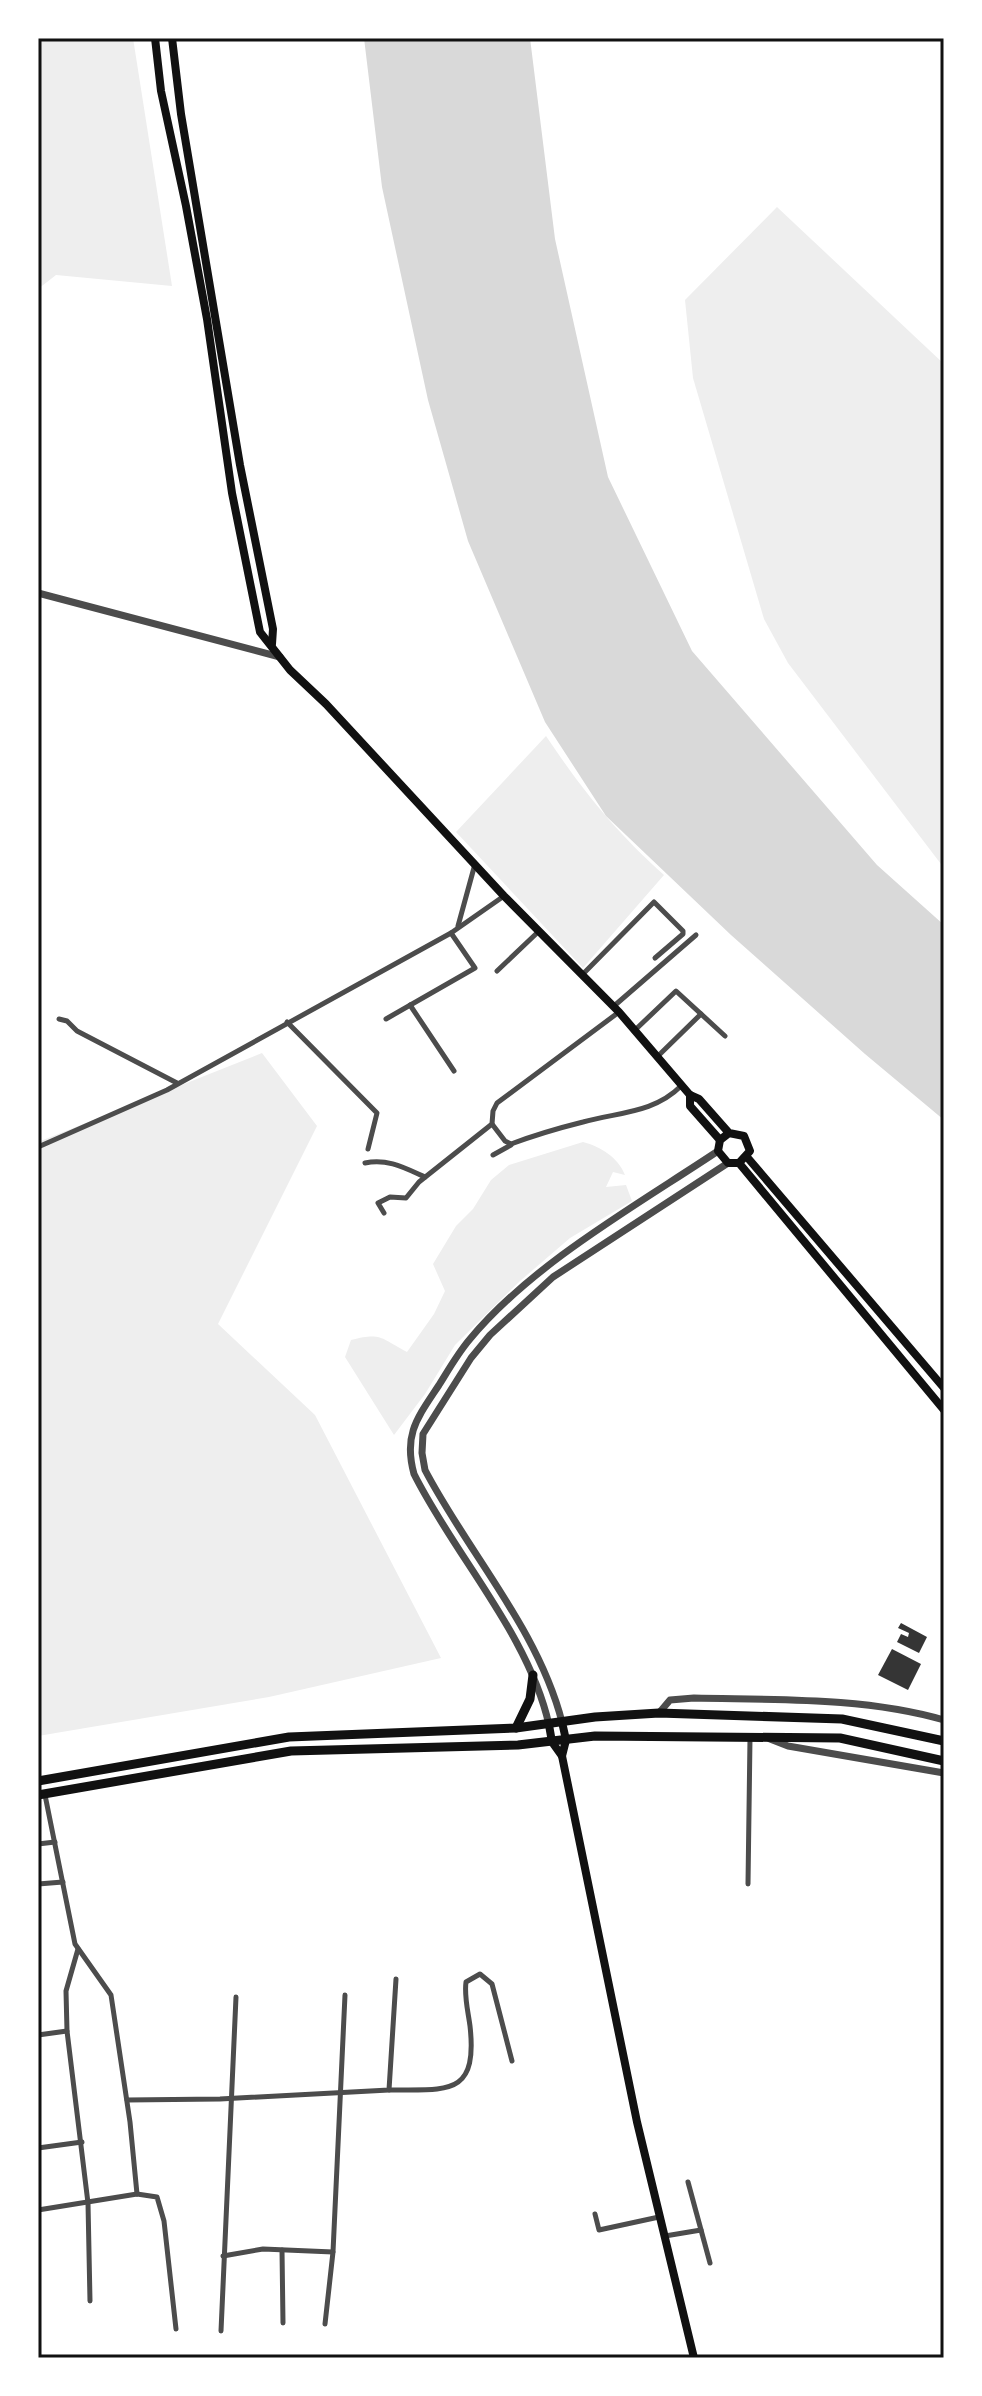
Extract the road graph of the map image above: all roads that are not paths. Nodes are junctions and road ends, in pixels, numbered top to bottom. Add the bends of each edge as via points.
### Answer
1 (155, 38) edge
2 (172, 38) edge
3 (181, 113) junction
4 (167, 115) junction
5 (236, 439) junction
6 (224, 440) junction
7 (250, 516) junction
8 (237, 518) junction
9 (38, 593) edge
10 (272, 644) junction
11 (280, 657) junction
12 (475, 864) junction
13 (504, 896) junction
14 (458, 927) junction
15 (539, 931) junction
16 (451, 933) junction
17 (696, 935) dead end
18 (655, 958) dead end
19 (497, 971) dead end
20 (582, 975) junction
21 (410, 1005) junction
22 (616, 1010) junction
23 (701, 1014) junction
24 (59, 1019) dead end
25 (386, 1019) dead end
26 (287, 1022) junction
27 (634, 1031) junction
28 (725, 1036) dead end
29 (657, 1057) junction
30 (454, 1071) dead end
31 (178, 1084) junction
32 (682, 1086) junction
33 (690, 1095) junction
34 (492, 1124) junction
35 (729, 1133) junction
36 (720, 1140) junction
37 (511, 1144) junction
38 (38, 1147) edge
39 (368, 1149) dead end
40 (718, 1151) junction
41 (493, 1155) dead end
42 (747, 1157) junction
43 (365, 1163) dead end
44 (728, 1163) junction
45 (739, 1163) junction
46 (425, 1177) junction
47 (384, 1213) dead end
48 (944, 1388) edge
49 (944, 1410) edge
50 (533, 1675) junction
51 (659, 1713) junction
52 (944, 1720) edge
53 (562, 1722) junction
54 (549, 1725) junction
55 (516, 1728) junction
56 (750, 1737) junction
57 (766, 1737) junction
58 (566, 1740) junction
59 (944, 1741) edge
60 (552, 1742) junction
61 (562, 1756) junction
62 (944, 1761) edge
63 (944, 1773) edge
64 (38, 1781) edge
65 (41, 1795) edge
66 (55, 1842) junction
67 (38, 1844) edge
68 (63, 1882) junction
69 (38, 1884) edge
70 (748, 1884) dead end
71 (78, 1949) junction
72 (396, 1979) dead end
73 (345, 1995) dead end
74 (236, 1997) dead end
75 (67, 2031) junction
76 (38, 2035) edge
77 (512, 2061) dead end
78 (389, 2090) junction
79 (341, 2093) junction
80 (230, 2098) junction
81 (127, 2100) junction
82 (82, 2142) junction
83 (38, 2148) edge
84 (688, 2182) dead end
85 (137, 2194) junction
86 (88, 2203) junction
87 (38, 2210) edge
88 (595, 2214) dead end
89 (660, 2216) junction
90 (701, 2230) junction
91 (665, 2236) junction
92 (282, 2250) junction
93 (333, 2252) junction
94 (223, 2256) junction
95 (710, 2263) dead end
96 (90, 2301) dead end
97 (283, 2323) dead end
98 (325, 2324) dead end
99 (176, 2329) dead end
100 (221, 2331) dead end
101 (694, 2358) edge

1 - 4 main road
2 - 3 main road
3 - 4 main road
3 - 5 main road
4 - 6 main road via 207,319
5 - 6 main road
5 - 7 main road
6 - 8 main road
7 - 8 main road
7 - 10 main road
8 - 10 main road via 260,632
9 - 11 street
10 - 11 main road
11 - 12 main road
12 - 13 main road
12 - 14 street
13 - 14 street
13 - 15 main road
14 - 16 street
15 - 19 street
15 - 20 main road
16 - 21 street via 475,968
16 - 26 street
17 - 22 street
18 - 20 street via 683,931 654,902
20 - 22 main road
21 - 25 street
21 - 30 street
22 - 27 main road
22 - 34 street via 497,1103
23 - 27 street via 676,991
23 - 28 street
23 - 29 street
24 - 31 street
26 - 31 street
26 - 39 street via 377,1113
27 - 29 main road
29 - 32 main road
31 - 38 street
32 - 33 main road
32 - 37 street via 647,1108
33 - 35 main road
33 - 36 main road via 690,1106
34 - 37 street
34 - 46 street
35 - 36 main road
35 - 42 main road via 744,1136 750,1146
36 - 40 main road
37 - 41 street
40 - 44 main road
40 - 50 street via 530,1279 470,1339 410,1436 419,1484
42 - 45 main road
42 - 48 main road
43 - 46 street via 386,1162
44 - 45 main road
44 - 53 street via 538,1289 479,1347 422,1439 425,1470 530,1642 550,1681
45 - 49 main road
46 - 47 street via 406,1198 378,1203
50 - 54 street
50 - 55 highway via 530,1699
51 - 52 street via 664,1704 680,1698 733,1699 858,1704
51 - 53 highway
51 - 59 highway via 842,1719
53 - 54 highway
53 - 58 main road
54 - 55 highway
54 - 60 main road
55 - 64 highway via 289,1737
56 - 57 highway
56 - 58 highway
56 - 70 street
57 - 62 highway via 840,1738
57 - 63 street via 788,1746
58 - 60 highway
58 - 61 main road
60 - 61 main road
60 - 65 highway via 291,1751
61 - 89 main road
65 - 66 street
66 - 67 street
66 - 68 street
68 - 69 street
68 - 71 street
71 - 75 street via 66,1991
71 - 81 street via 111,1995
72 - 78 street
73 - 79 street
74 - 80 street
75 - 76 street
75 - 82 street
77 - 78 street via 492,1984 480,1974 466,1982 471,2061 464,2078 454,2087
78 - 79 street
79 - 80 street
79 - 93 street
80 - 81 street
80 - 94 street
81 - 85 street
82 - 83 street
82 - 86 street
84 - 90 street
85 - 86 street
85 - 99 street via 157,2197 164,2221
86 - 87 street
86 - 96 street
88 - 89 street via 599,2230
89 - 91 main road
90 - 91 street
90 - 95 street
91 - 101 main road
92 - 93 street
92 - 94 street
92 - 97 street
93 - 98 street
94 - 100 street

